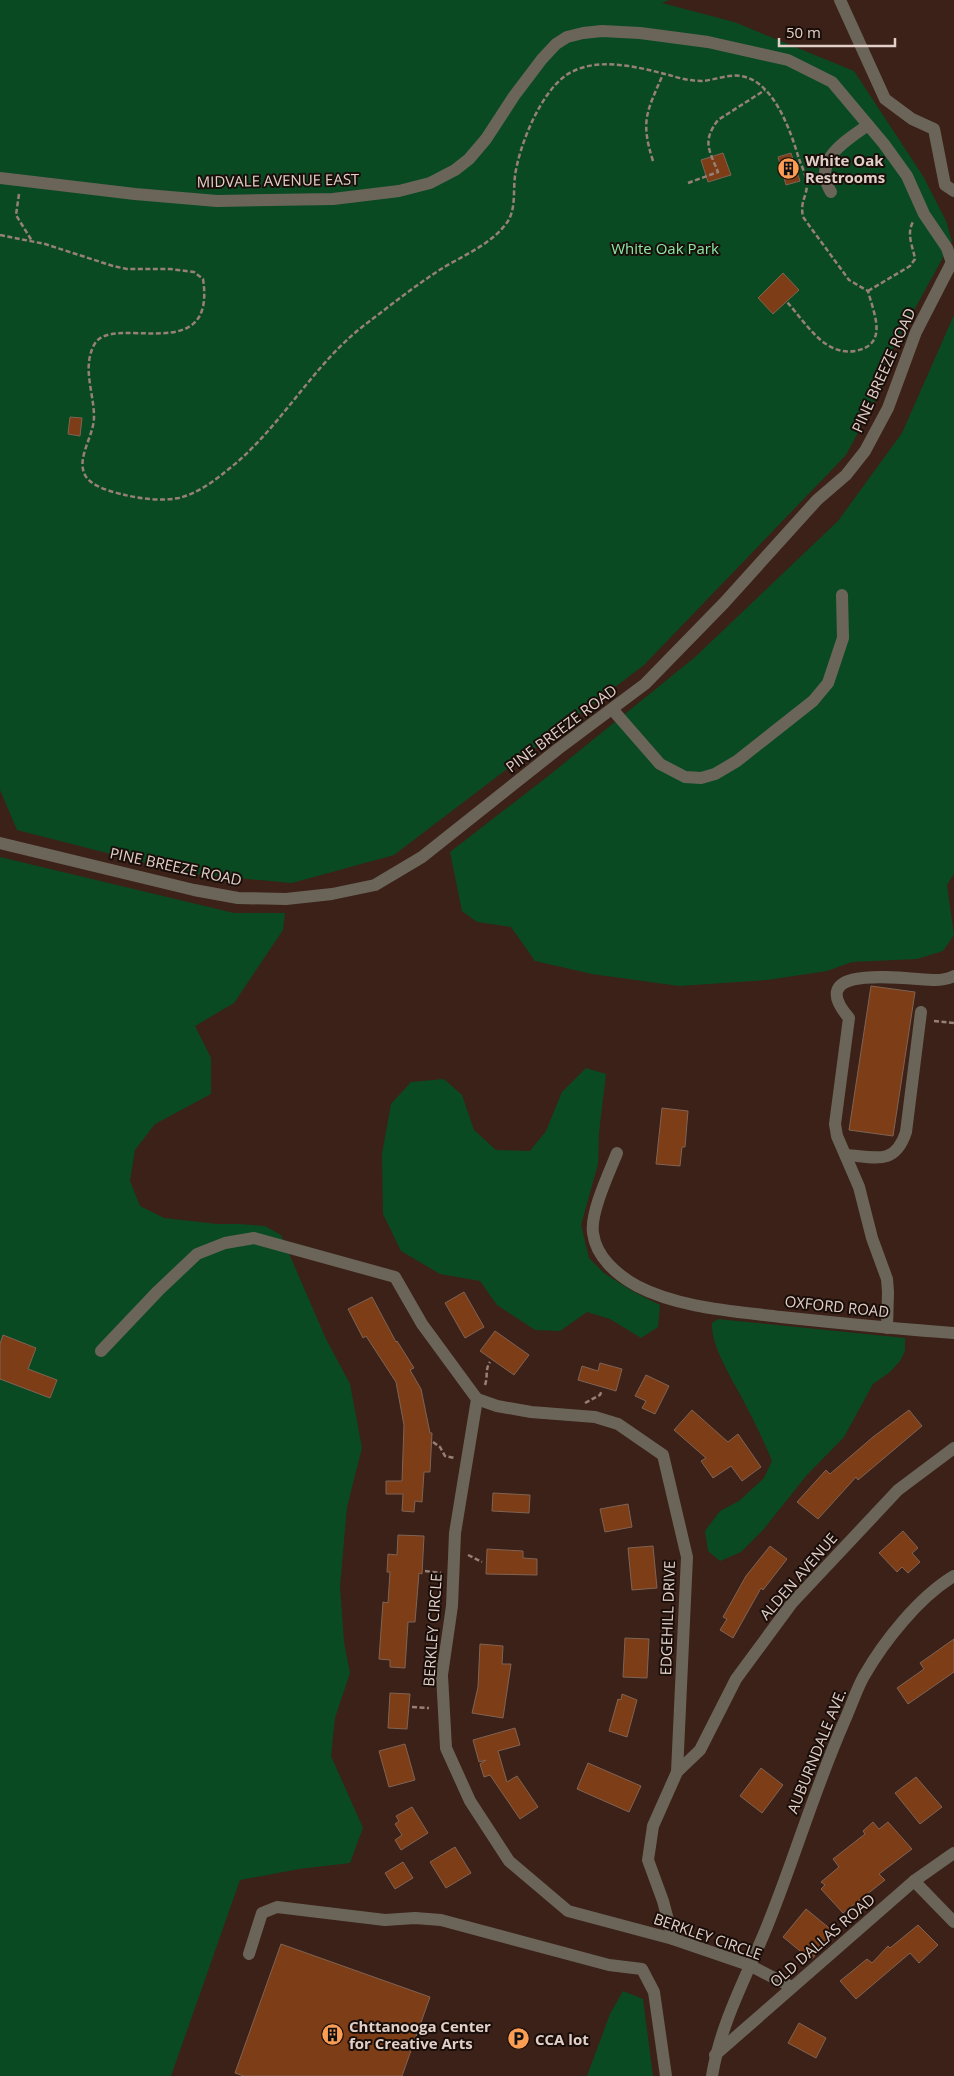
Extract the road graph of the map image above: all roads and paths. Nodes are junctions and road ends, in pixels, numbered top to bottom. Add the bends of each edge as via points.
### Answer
1 (840, 0) edge
2 (663, 74) junction
3 (765, 90) junction
4 (868, 125) junction
5 (653, 162) dead end
6 (0, 178) edge
7 (21, 181) junction
8 (688, 183) dead end
9 (954, 191) edge
10 (830, 192) dead end
11 (924, 214) junction
12 (0, 235) edge
13 (32, 241) junction
14 (953, 260) edge
15 (868, 291) junction
16 (786, 302) dead end
17 (842, 595) dead end
18 (612, 709) junction
19 (0, 844) edge
20 (954, 976) edge
21 (921, 1015) joint
22 (954, 1024) edge
23 (617, 1153) dead end
24 (846, 1155) junction
25 (888, 1328) junction
26 (954, 1334) edge
27 (101, 1351) dead end
28 (490, 1362) dead end
29 (602, 1390) dead end
30 (479, 1394) junction
31 (585, 1406) dead end
32 (432, 1442) dead end
33 (954, 1448) edge
34 (456, 1459) dead end
35 (465, 1554) dead end
36 (482, 1562) dead end
37 (425, 1571) dead end
38 (442, 1573) dead end
39 (954, 1576) edge
40 (412, 1707) dead end
41 (429, 1708) dead end
42 (678, 1772) junction
43 (954, 1853) edge
44 (914, 1881) junction
45 (954, 1922) edge
46 (673, 1939) junction
47 (249, 1954) dead end
48 (749, 1966) junction
49 (792, 1987) junction
50 (716, 2056) junction
51 (666, 2076) edge
52 (712, 2076) edge

1 - 9 street via 885,99 934,129 945,185
2 - 3 path via 700,81 736,75 751,78
2 - 5 path via 645,121 646,140
2 - 13 path via 642,68 588,66 565,76 529,125 515,177 510,218 498,233 438,271 360,329 336,350 270,431 241,460 210,484 180,497 148,499 108,490 88,481 82,470 82,460 92,433 94,415 89,360 95,343 102,336 170,333 190,326 204,304 203,279 194,272 112,266
3 - 8 path via 718,120 708,139 718,172
3 - 15 path via 786,120 807,183 800,206 803,217 850,280
4 - 7 street, MIDVALE AVENUE EAST via 832,82 788,60 708,42 602,31 567,37 556,44 469,159 456,170 430,183 399,192 333,199 217,201
4 - 10 street via 829,156 826,178
4 - 11 street, MIDVALE AVENUE EAST via 907,176
6 - 7 street, MIDVALE AVENUE EAST
7 - 13 path via 16,215
11 - 14 street, MIDVALE AVENUE EAST
11 - 15 path via 910,227 915,260
12 - 13 path
14 - 18 street, PINE BREEZE ROAD via 916,332 888,408 865,451 846,475 817,500 652,678
15 - 16 path via 876,323 875,339 861,350 849,352 836,350 824,343
17 - 18 street via 843,638 828,683 813,701 715,774 701,778 685,777 660,764
18 - 19 street, PINE BREEZE ROAD via 422,857 375,885 286,899 238,898
20 - 24 street via 934,980 865,976 840,986 837,1001 849,1018 834,1124
21 - 22 path
21 - 24 street via 902,1144 890,1156 883,1158
23 - 25 street, OXFORD ROAD via 593,1222 593,1234 604,1260 638,1287 716,1309
24 - 25 street via 887,1279
25 - 26 street, OXFORD ROAD
27 - 30 street via 197,1254 225,1243 254,1238 395,1277 422,1324
28 - 30 path via 486,1368 486,1382
29 - 31 path via 600,1395 587,1400
30 - 42 street, EDGEHILL DRIVE via 497,1406 594,1417 618,1424 663,1455 687,1557
30 - 46 street, BERKLEY CIRCLE via 456,1533 452,1606 442,1675 446,1748 470,1801 509,1861 538,1886 568,1911
32 - 34 path via 446,1456
33 - 42 street, ALDEN AVENUE via 898,1490 792,1603 736,1679 700,1750
35 - 36 path
37 - 38 path
39 - 48 street, AUBURNDALE AVE. via 904,1618 864,1677
40 - 41 path
42 - 46 street via 653,1826 648,1860
43 - 44 street, OLD DALLAS ROAD
44 - 45 street
44 - 49 street, OLD DALLAS ROAD
46 - 48 street, BERKLEY CIRCLE
47 - 51 street via 262,1913 277,1907 385,1920 441,1920 609,1965 642,1969 654,1992
48 - 49 street, BERKLEY CIRCLE
48 - 50 street, AUBURNDALE AVE.
49 - 50 street, OLD DALLAS ROAD
50 - 52 street, AUBURNDALE AVE.

